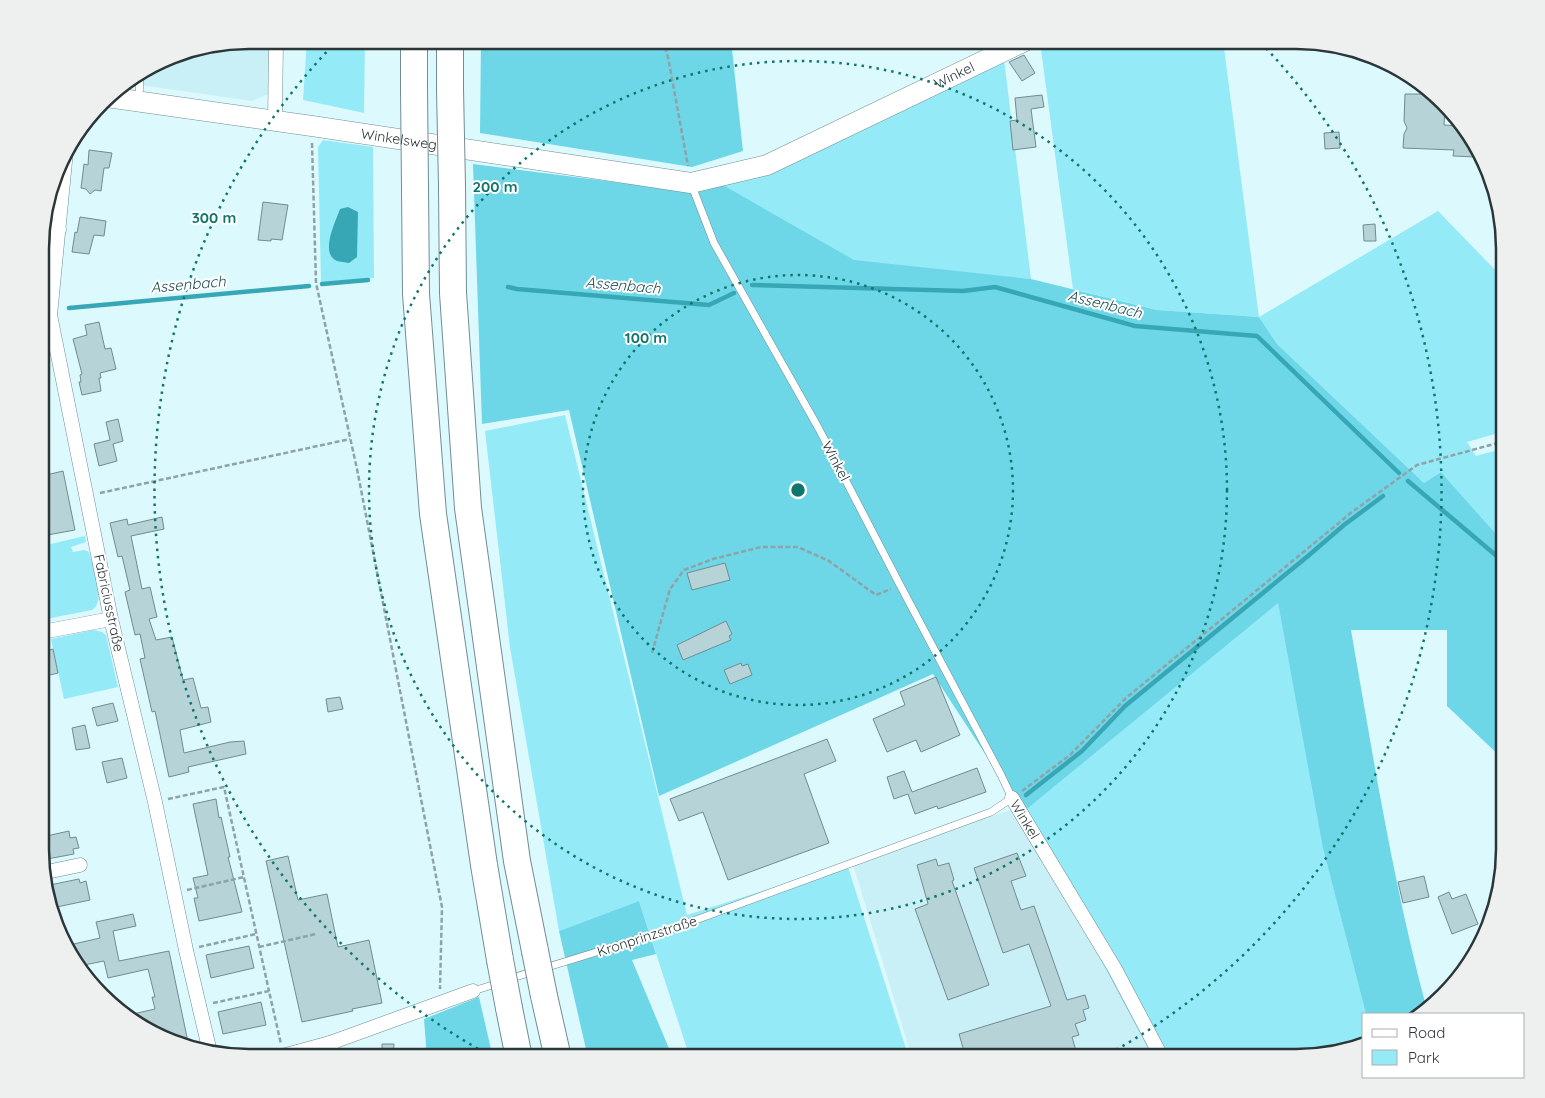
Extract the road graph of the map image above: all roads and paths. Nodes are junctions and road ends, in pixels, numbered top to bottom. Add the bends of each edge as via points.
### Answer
1 (276, 49) edge
2 (414, 49) edge
3 (450, 49) edge
4 (666, 49) edge
5 (1008, 49) edge
6 (140, 81) edge
7 (116, 98) edge
8 (139, 102) junction
9 (275, 121) junction
10 (312, 126) junction
11 (64, 172) edge
12 (691, 184) junction
13 (50, 229) edge
14 (59, 230) junction
15 (350, 439) junction
16 (1496, 443) edge
17 (87, 496) junction
18 (900, 585) junction
19 (111, 619) junction
20 (49, 631) edge
21 (652, 653) dead end
22 (1012, 798) junction
23 (155, 802) junction
24 (80, 865) dead end
25 (50, 871) edge
26 (244, 877) junction
27 (174, 893) junction
28 (256, 934) junction
29 (316, 934) dead end
30 (259, 947) junction
31 (186, 950) junction
32 (269, 991) junction
33 (473, 991) joint
34 (440, 1004) junction
35 (199, 1006) junction
36 (330, 1043) junction
37 (208, 1045) edge
38 (279, 1049) edge
39 (307, 1049) edge
40 (332, 1049) edge
41 (518, 1049) edge
42 (556, 1049) edge
43 (1157, 1049) edge

1 - 9 street
2 - 41 highway, bridge via 416,294 433,514 484,865
3 - 42 highway, bridge via 453,294 468,508 517,861
4 - 12 path
5 - 12 street, Winkel via 767,165
6 - 8 lane
7 - 8 street, Winkelsweg
8 - 9 street, Winkelsweg
9 - 10 street, Winkelsweg
10 - 12 street, Winkelsweg
10 - 15 path via 316,284
11 - 14 street, Fabriciusstraße
12 - 18 lane, Winkel via 714,243 819,429
13 - 14 street
14 - 17 street, Fabriciusstraße via 50,315
15 - 17 path
15 - 34 path via 442,907
16 - 22 path via 1417,465 1352,512 1126,698 1070,755
17 - 19 street, Fabriciusstraße
18 - 21 path via 876,595 829,561 798,547 761,547 714,559 684,570 670,589
18 - 22 lane, Winkel
19 - 20 street
19 - 23 street, Fabriciusstraße
22 - 33 lane, Kronprinzstraße via 991,812 671,929
22 - 43 street, Winkel via 1115,969
23 - 26 path via 224,787
23 - 27 street, Fabriciusstraße
24 - 25 street
26 - 27 path
26 - 28 path
27 - 31 street, Fabriciusstraße
28 - 30 path
28 - 31 path
29 - 30 path
30 - 32 path
31 - 35 street, Fabriciusstraße
32 - 35 path
32 - 38 path
33 - 34 street, Kronprinzstraße
34 - 36 street, Kronprinzstraße
35 - 37 street, Fabriciusstraße
36 - 39 street, Kronprinzstraße
36 - 40 street

